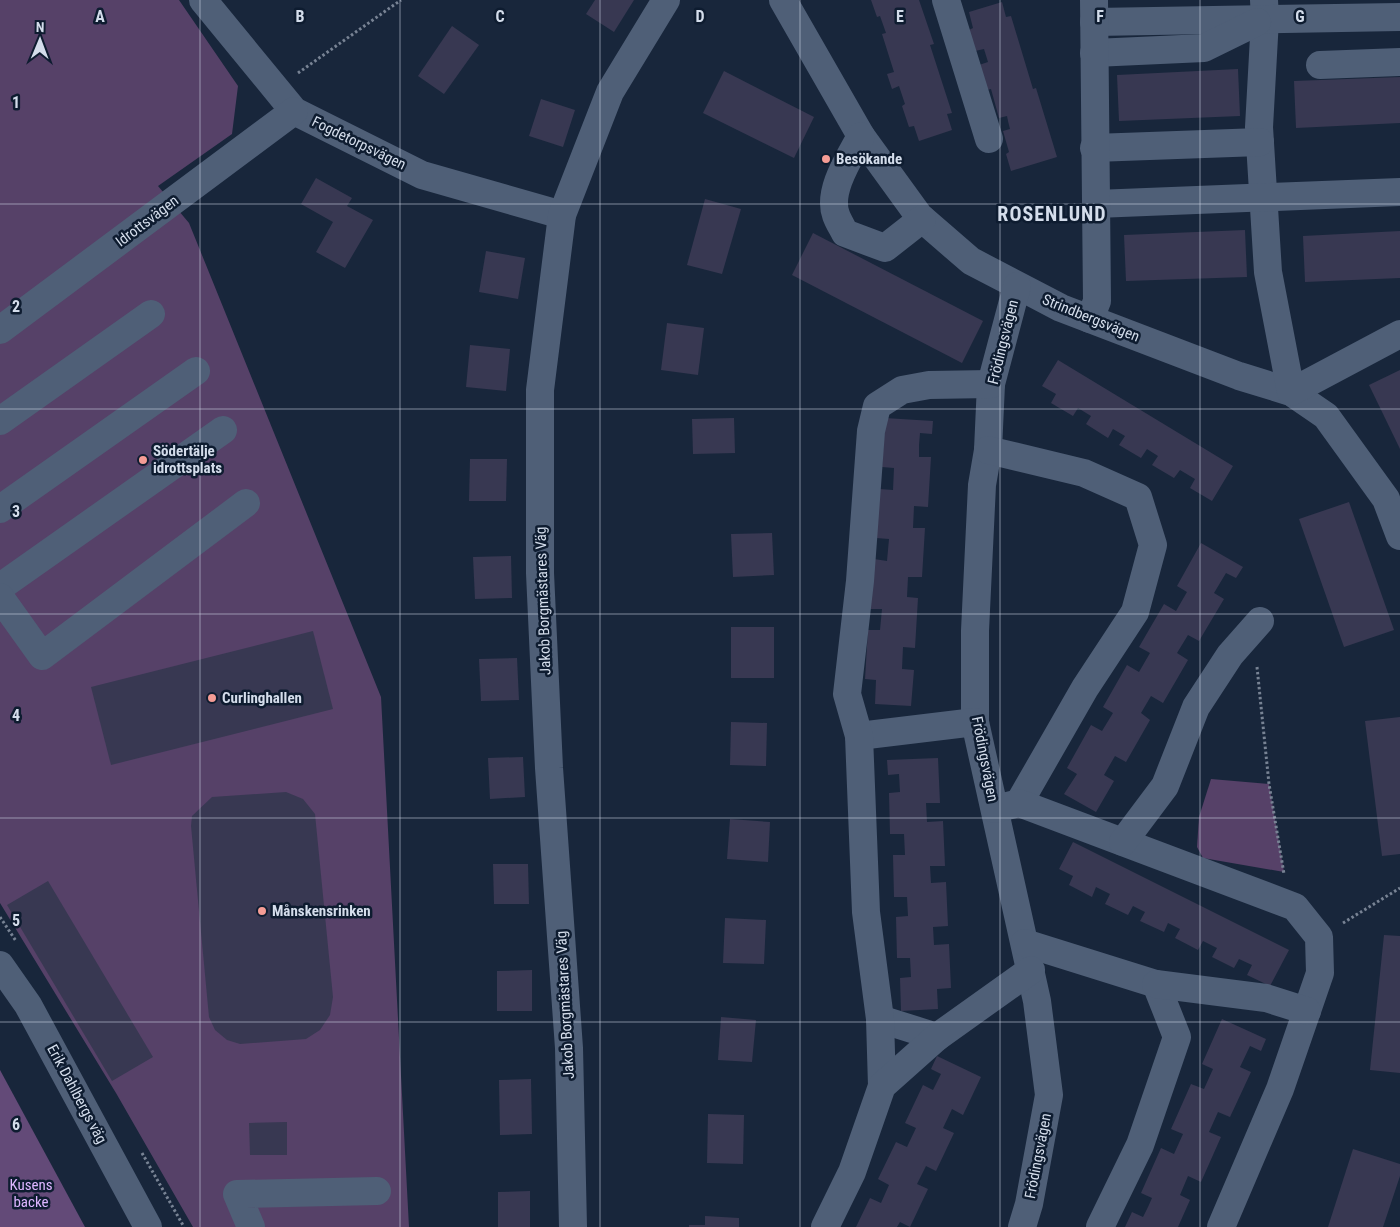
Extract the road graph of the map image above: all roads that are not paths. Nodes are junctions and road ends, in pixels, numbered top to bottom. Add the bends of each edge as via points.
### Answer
1 (202, 0) edge
2 (666, 0) edge
3 (783, 0) edge
4 (946, 0) edge
5 (1264, 9) edge
6 (1094, 11) edge
7 (1400, 17) edge
8 (1094, 53) junction
9 (1400, 62) edge
10 (1320, 65) dead end
11 (294, 111) junction
12 (861, 136) junction
13 (989, 139) dead end
14 (1260, 142) junction
15 (1094, 148) junction
16 (1400, 192) edge
17 (1263, 198) junction
18 (1096, 204) junction
19 (562, 215) junction
20 (922, 219) junction
21 (1017, 286) junction
22 (151, 314) dead end
23 (1090, 319) junction
24 (0, 330) edge
25 (1400, 334) edge
26 (196, 371) dead end
27 (991, 384) junction
28 (1291, 392) junction
29 (0, 420) edge
30 (223, 430) dead end
31 (988, 450) junction
32 (246, 503) dead end
33 (0, 509) edge
34 (1400, 536) edge
35 (0, 587) edge
36 (0, 597) edge
37 (1257, 625) road end
38 (975, 722) junction
39 (859, 736) junction
40 (1007, 806) junction
41 (1123, 842) junction
42 (1025, 943) junction
43 (0, 965) edge
44 (1030, 970) junction
45 (1156, 984) junction
46 (1306, 1011) junction
47 (880, 1018) junction
48 (937, 1037) junction
49 (882, 1086) junction
50 (377, 1191) dead end
51 (148, 1227) edge
52 (251, 1227) edge
53 (573, 1227) edge
54 (825, 1227) edge
55 (1022, 1227) edge
56 (1100, 1227) edge
57 (1221, 1227) edge

1 - 11 street, Fogdetorpsvägen
2 - 19 street, Jakob Borgmästares Väg via 610,92
3 - 12 street, Strindbergsvägen
4 - 13 street
5 - 6 street
5 - 7 street
5 - 8 street via 1204,48
5 - 14 street
6 - 8 street
8 - 15 street
9 - 10 street
11 - 19 street, Fogdetorpsvägen via 422,175
11 - 24 street, Idrottsvägen
12 - 20 street, Strindbergsvägen
12 - 20 street via 838,182 835,196 835,214 845,233 885,248
14 - 15 street
14 - 17 street
15 - 18 street
16 - 17 street
17 - 18 street
17 - 28 street via 1268,272
18 - 23 street via 1098,301
19 - 53 street, Jakob Borgmästares Väg via 540,390 540,563 549,768 569,1048
20 - 21 street, Strindbergsvägen via 971,261
21 - 23 street, Strindbergsvägen
21 - 27 street, Frödingsvägen
22 - 29 street
23 - 28 street, Strindbergsvägen via 1239,376
25 - 28 street
26 - 33 street
27 - 31 street, Frödingsvägen
27 - 39 street via 929,385 902,390 877,406 871,431 860,581 847,694
28 - 34 street, Strindbergsvägen via 1326,416 1386,499
30 - 35 street
31 - 38 street, Frödingsvägen via 982,485 975,632
31 - 40 street via 1084,473 1138,498 1153,545 1135,612
32 - 36 street via 42,656
37 - 41 street via 1230,655 1196,707 1165,786
38 - 39 street
38 - 40 street, Frödingsvägen
39 - 47 street via 866,912
40 - 41 street
40 - 42 street, Frödingsvägen
41 - 46 street via 1295,908 1319,938 1320,973
42 - 44 street, Frödingsvägen
42 - 45 street
43 - 51 street, Erik Dahlbergs väg via 28,1005
44 - 48 street
44 - 55 street, Frödingsvägen via 1049,1096
45 - 46 street via 1266,998
45 - 56 street via 1177,1037 1140,1145
46 - 57 street via 1280,1089
47 - 48 street
47 - 49 street
48 - 49 street
49 - 54 street via 852,1172
50 - 52 street via 237,1194

